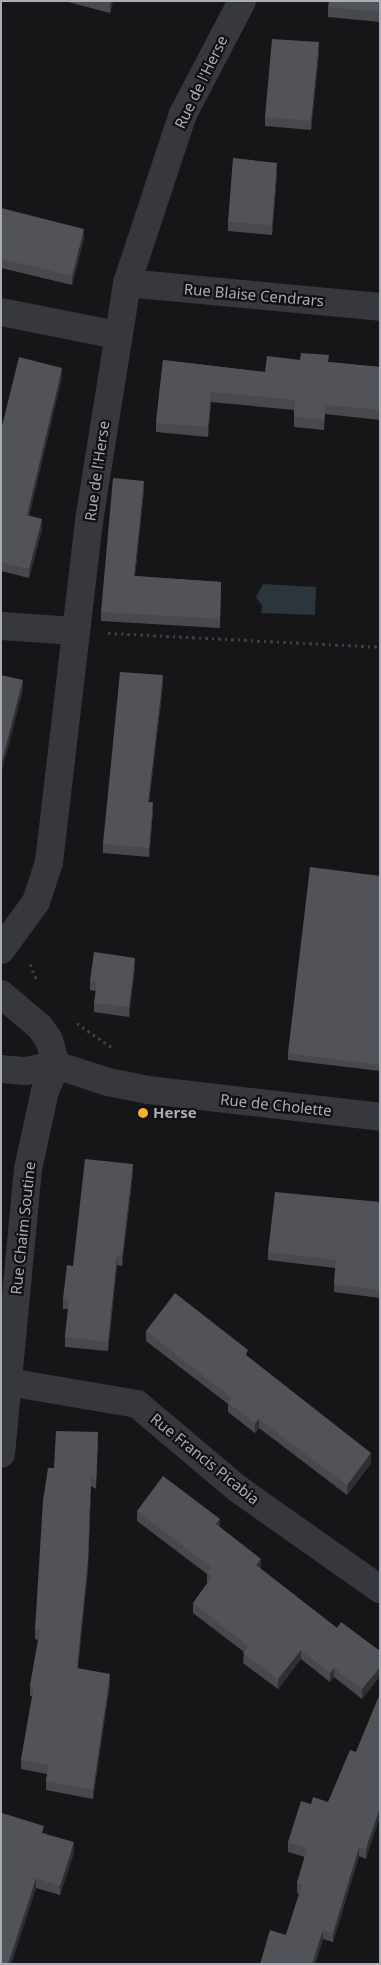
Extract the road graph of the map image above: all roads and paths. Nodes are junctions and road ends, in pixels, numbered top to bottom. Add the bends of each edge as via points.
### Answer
1 (242, 1) edge
2 (128, 284) junction
3 (380, 307) edge
4 (1, 312) edge
5 (117, 334) junction
6 (1, 626) edge
7 (74, 631) junction
8 (380, 647) edge
9 (5, 944) edge
10 (39, 985) dead end
11 (1, 994) edge
12 (71, 1019) dead end
13 (118, 1052) dead end
14 (56, 1065) junction
15 (1, 1070) edge
16 (380, 1117) edge
17 (8, 1382) junction
18 (1, 1454) edge
19 (380, 1589) edge

1 - 2 street, Rue de l'Herse via 183,114
2 - 3 street, Rue Blaise Cendrars
2 - 5 street, Rue de l'Herse
4 - 5 street
5 - 7 street, Rue de l'Herse
6 - 7 street
7 - 8 path
7 - 9 street, Rue de l'Herse via 45,882 36,902
9 - 10 path via 25,952
11 - 14 street via 40,1027 49,1040
12 - 13 path
14 - 15 street, Rue de Cholette via 25,1071
14 - 16 street, Rue de Cholette via 108,1082 148,1090
14 - 17 street, Rue Chaim Soutine via 45,1091 28,1169
17 - 18 street, Rue Chaim Soutine
17 - 19 street, Rue Francis Picabia via 137,1404 238,1489

